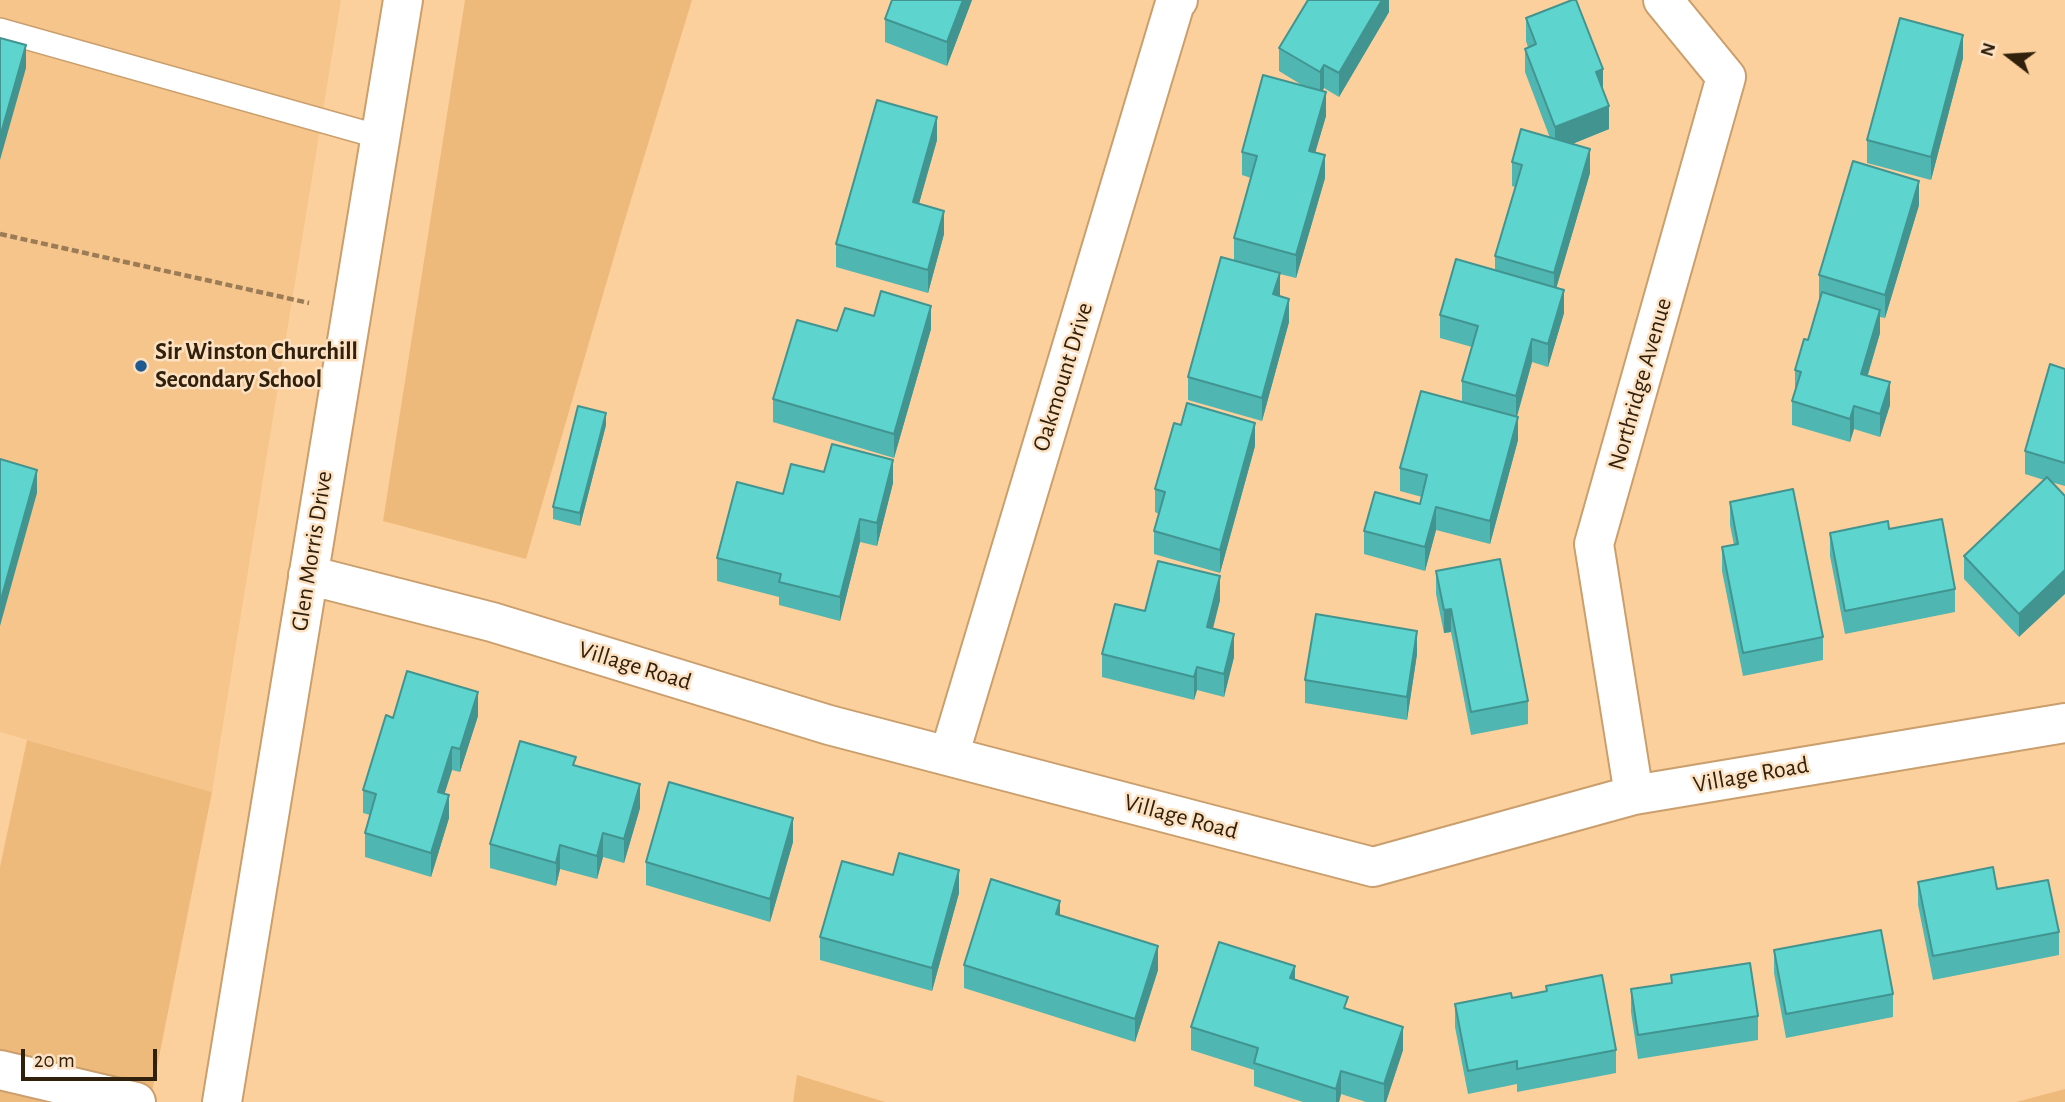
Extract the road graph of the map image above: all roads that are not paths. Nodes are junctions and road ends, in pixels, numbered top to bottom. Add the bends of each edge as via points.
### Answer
1 (403, 0) edge
2 (1178, 0) edge
3 (1662, 0) edge
4 (0, 30) edge
5 (380, 137) junction
6 (308, 575) junction
7 (2065, 723) edge
8 (949, 756) junction
9 (1634, 795) junction
10 (0, 1070) edge
11 (136, 1102) edge
12 (222, 1102) edge

1 - 5 street, Glen Morris Drive
2 - 8 street, Oakmount Drive
3 - 9 street, Northridge Avenue via 1726,77 1594,544
4 - 5 lane
5 - 6 street, Glen Morris Drive
6 - 8 street, Village Road via 481,619 806,718
6 - 12 street, Glen Morris Drive
7 - 9 street, Village Road
8 - 9 street, Village Road via 1373,867
10 - 11 street

